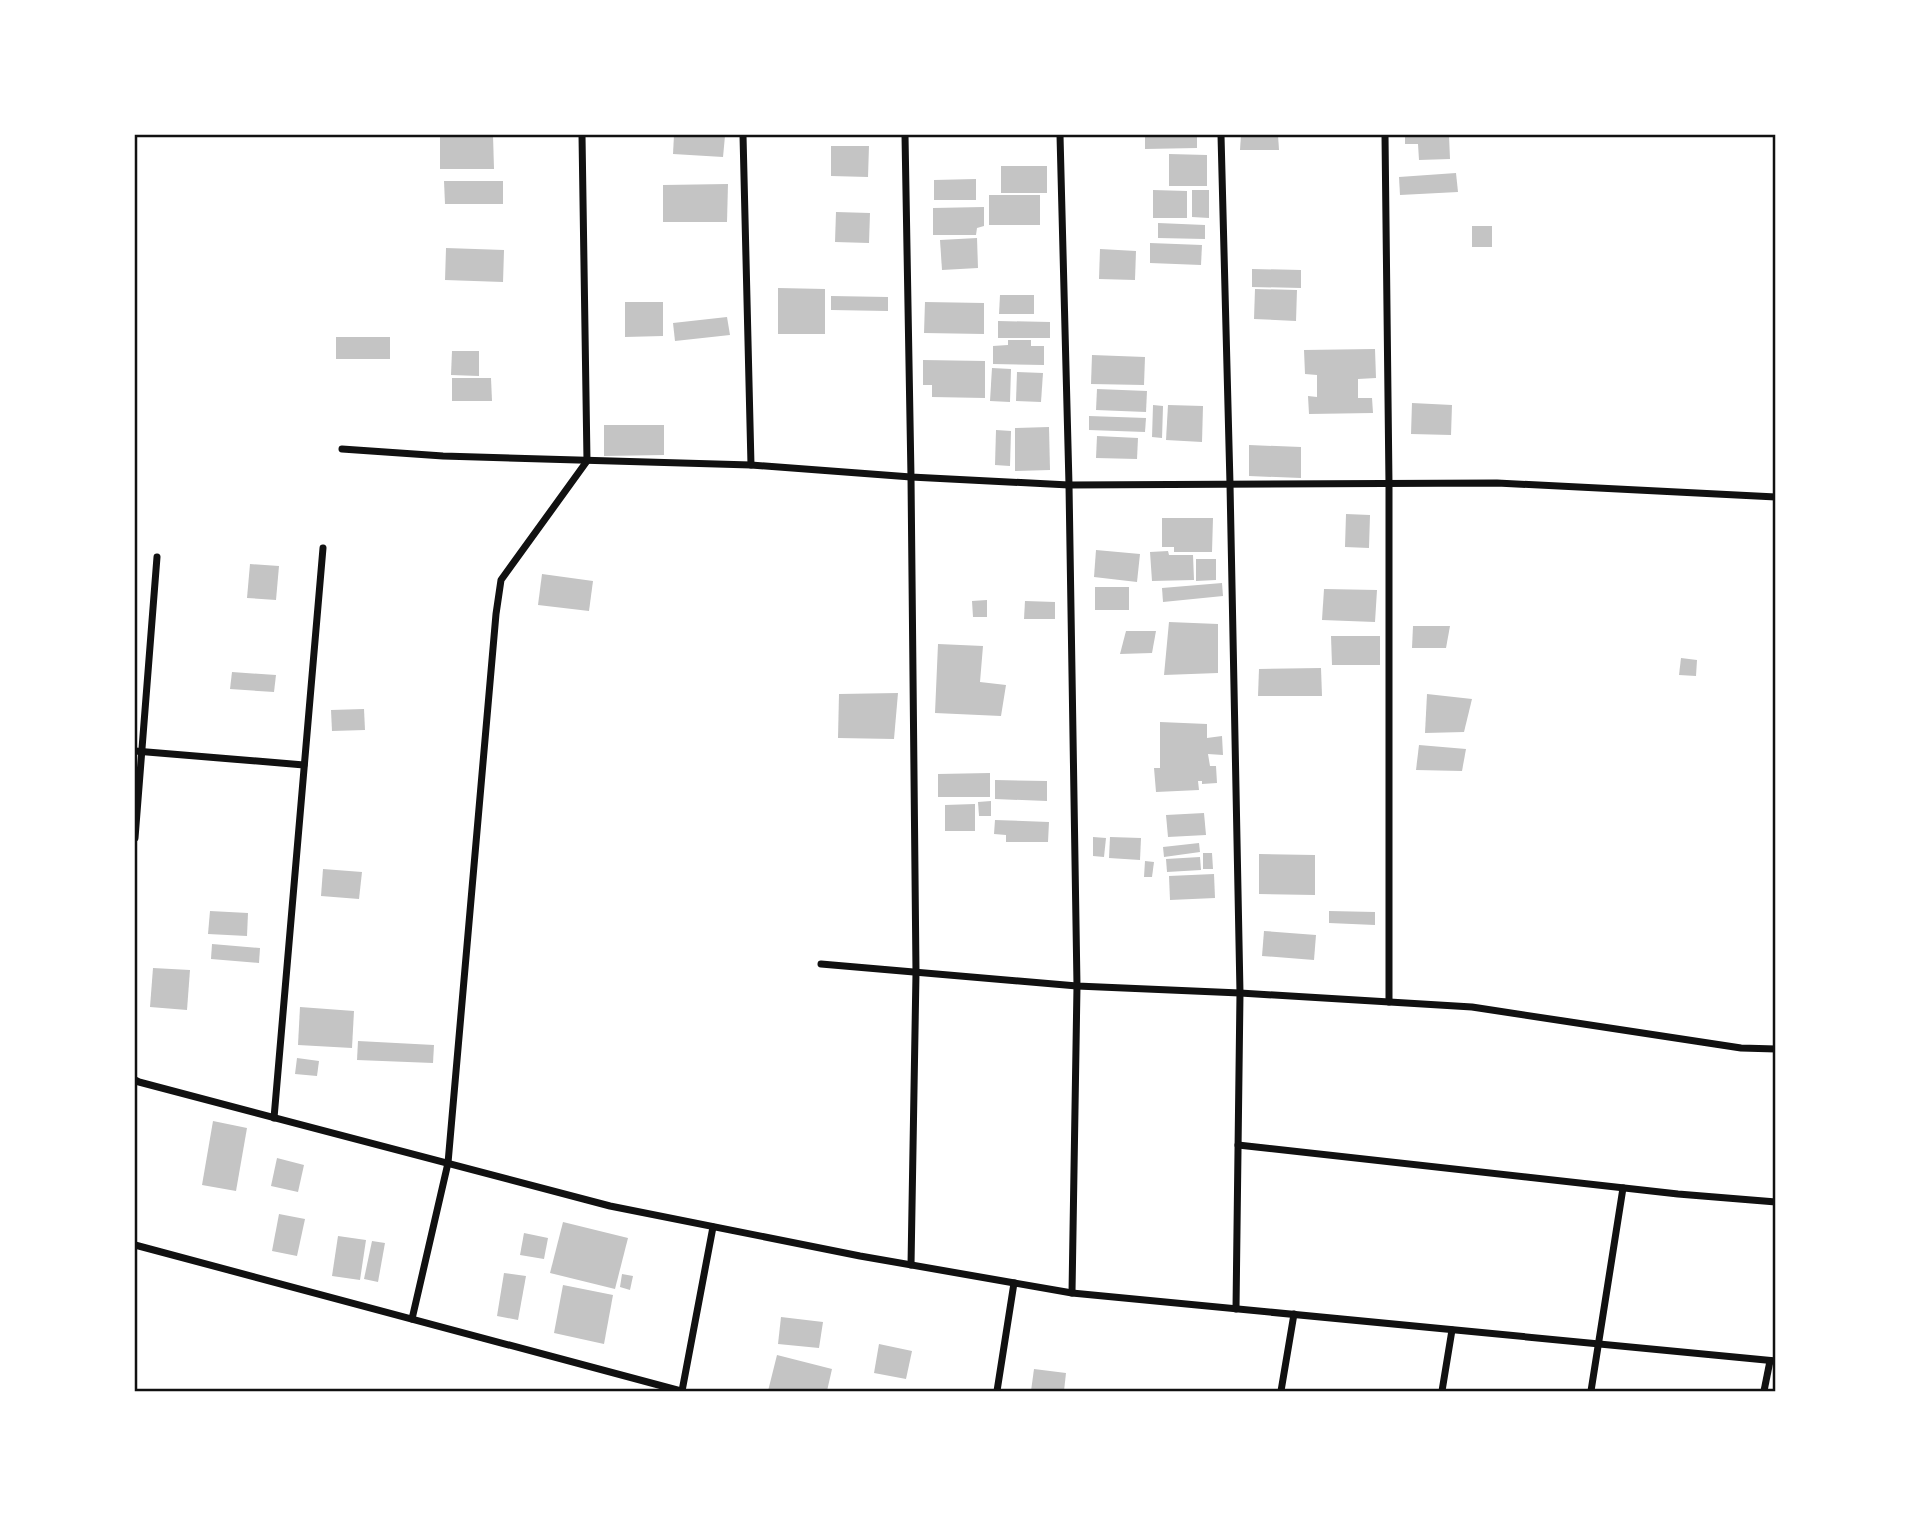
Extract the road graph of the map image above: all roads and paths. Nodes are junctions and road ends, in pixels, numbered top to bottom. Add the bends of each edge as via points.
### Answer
1 (582, 135) edge
2 (743, 135) edge
3 (905, 135) edge
4 (1060, 135) edge
5 (1221, 135) edge
6 (1385, 135) edge
7 (342, 449) dead end
8 (587, 461) junction
9 (751, 465) junction
10 (911, 477) junction
11 (1230, 484) junction
12 (1389, 484) junction
13 (1069, 485) junction
14 (1776, 497) edge
15 (323, 548) dead end
16 (157, 557) dead end
17 (138, 751) edge
18 (304, 765) junction
19 (135, 838) edge
20 (821, 964) dead end
21 (916, 973) junction
22 (1077, 986) junction
23 (1240, 993) junction
24 (1389, 1002) junction
25 (1776, 1049) edge
26 (135, 1080) edge
27 (274, 1118) junction
28 (1238, 1145) junction
29 (449, 1163) junction
30 (1623, 1188) junction
31 (1776, 1202) edge
32 (713, 1227) junction
33 (135, 1245) edge
34 (911, 1265) junction
35 (1014, 1283) junction
36 (1072, 1293) junction
37 (1236, 1309) junction
38 (1294, 1314) junction
39 (412, 1319) junction
40 (1452, 1330) junction
41 (1598, 1344) junction
42 (1773, 1361) edge
43 (682, 1391) edge
44 (997, 1391) edge
45 (1281, 1391) edge
46 (1442, 1391) edge
47 (1591, 1391) edge
48 (1765, 1391) edge

1 - 8 street
2 - 9 street
3 - 10 street
4 - 13 street
5 - 11 street
6 - 12 street
7 - 8 street
8 - 9 street
8 - 29 street via 501,580
9 - 10 street
10 - 13 street
10 - 21 street
11 - 12 street
11 - 13 street
11 - 23 street
12 - 14 street via 1497,483
12 - 24 street
13 - 22 street
15 - 18 street
16 - 17 street
17 - 18 street
17 - 19 street
18 - 27 street
20 - 21 street
21 - 22 street
21 - 34 street
22 - 23 street
22 - 36 street
23 - 24 street
23 - 28 street
24 - 25 street via 1472,1007 1741,1048
26 - 27 street
27 - 29 street
28 - 30 street
28 - 37 street
29 - 32 street via 610,1206
29 - 39 street
30 - 31 street
30 - 41 street
32 - 34 street
32 - 43 street
33 - 39 street
34 - 35 street
35 - 36 street
35 - 44 street
36 - 37 street
37 - 38 street
38 - 40 street
38 - 45 street
39 - 43 street
40 - 41 street
40 - 46 street
41 - 42 street
41 - 47 street
42 - 48 street

